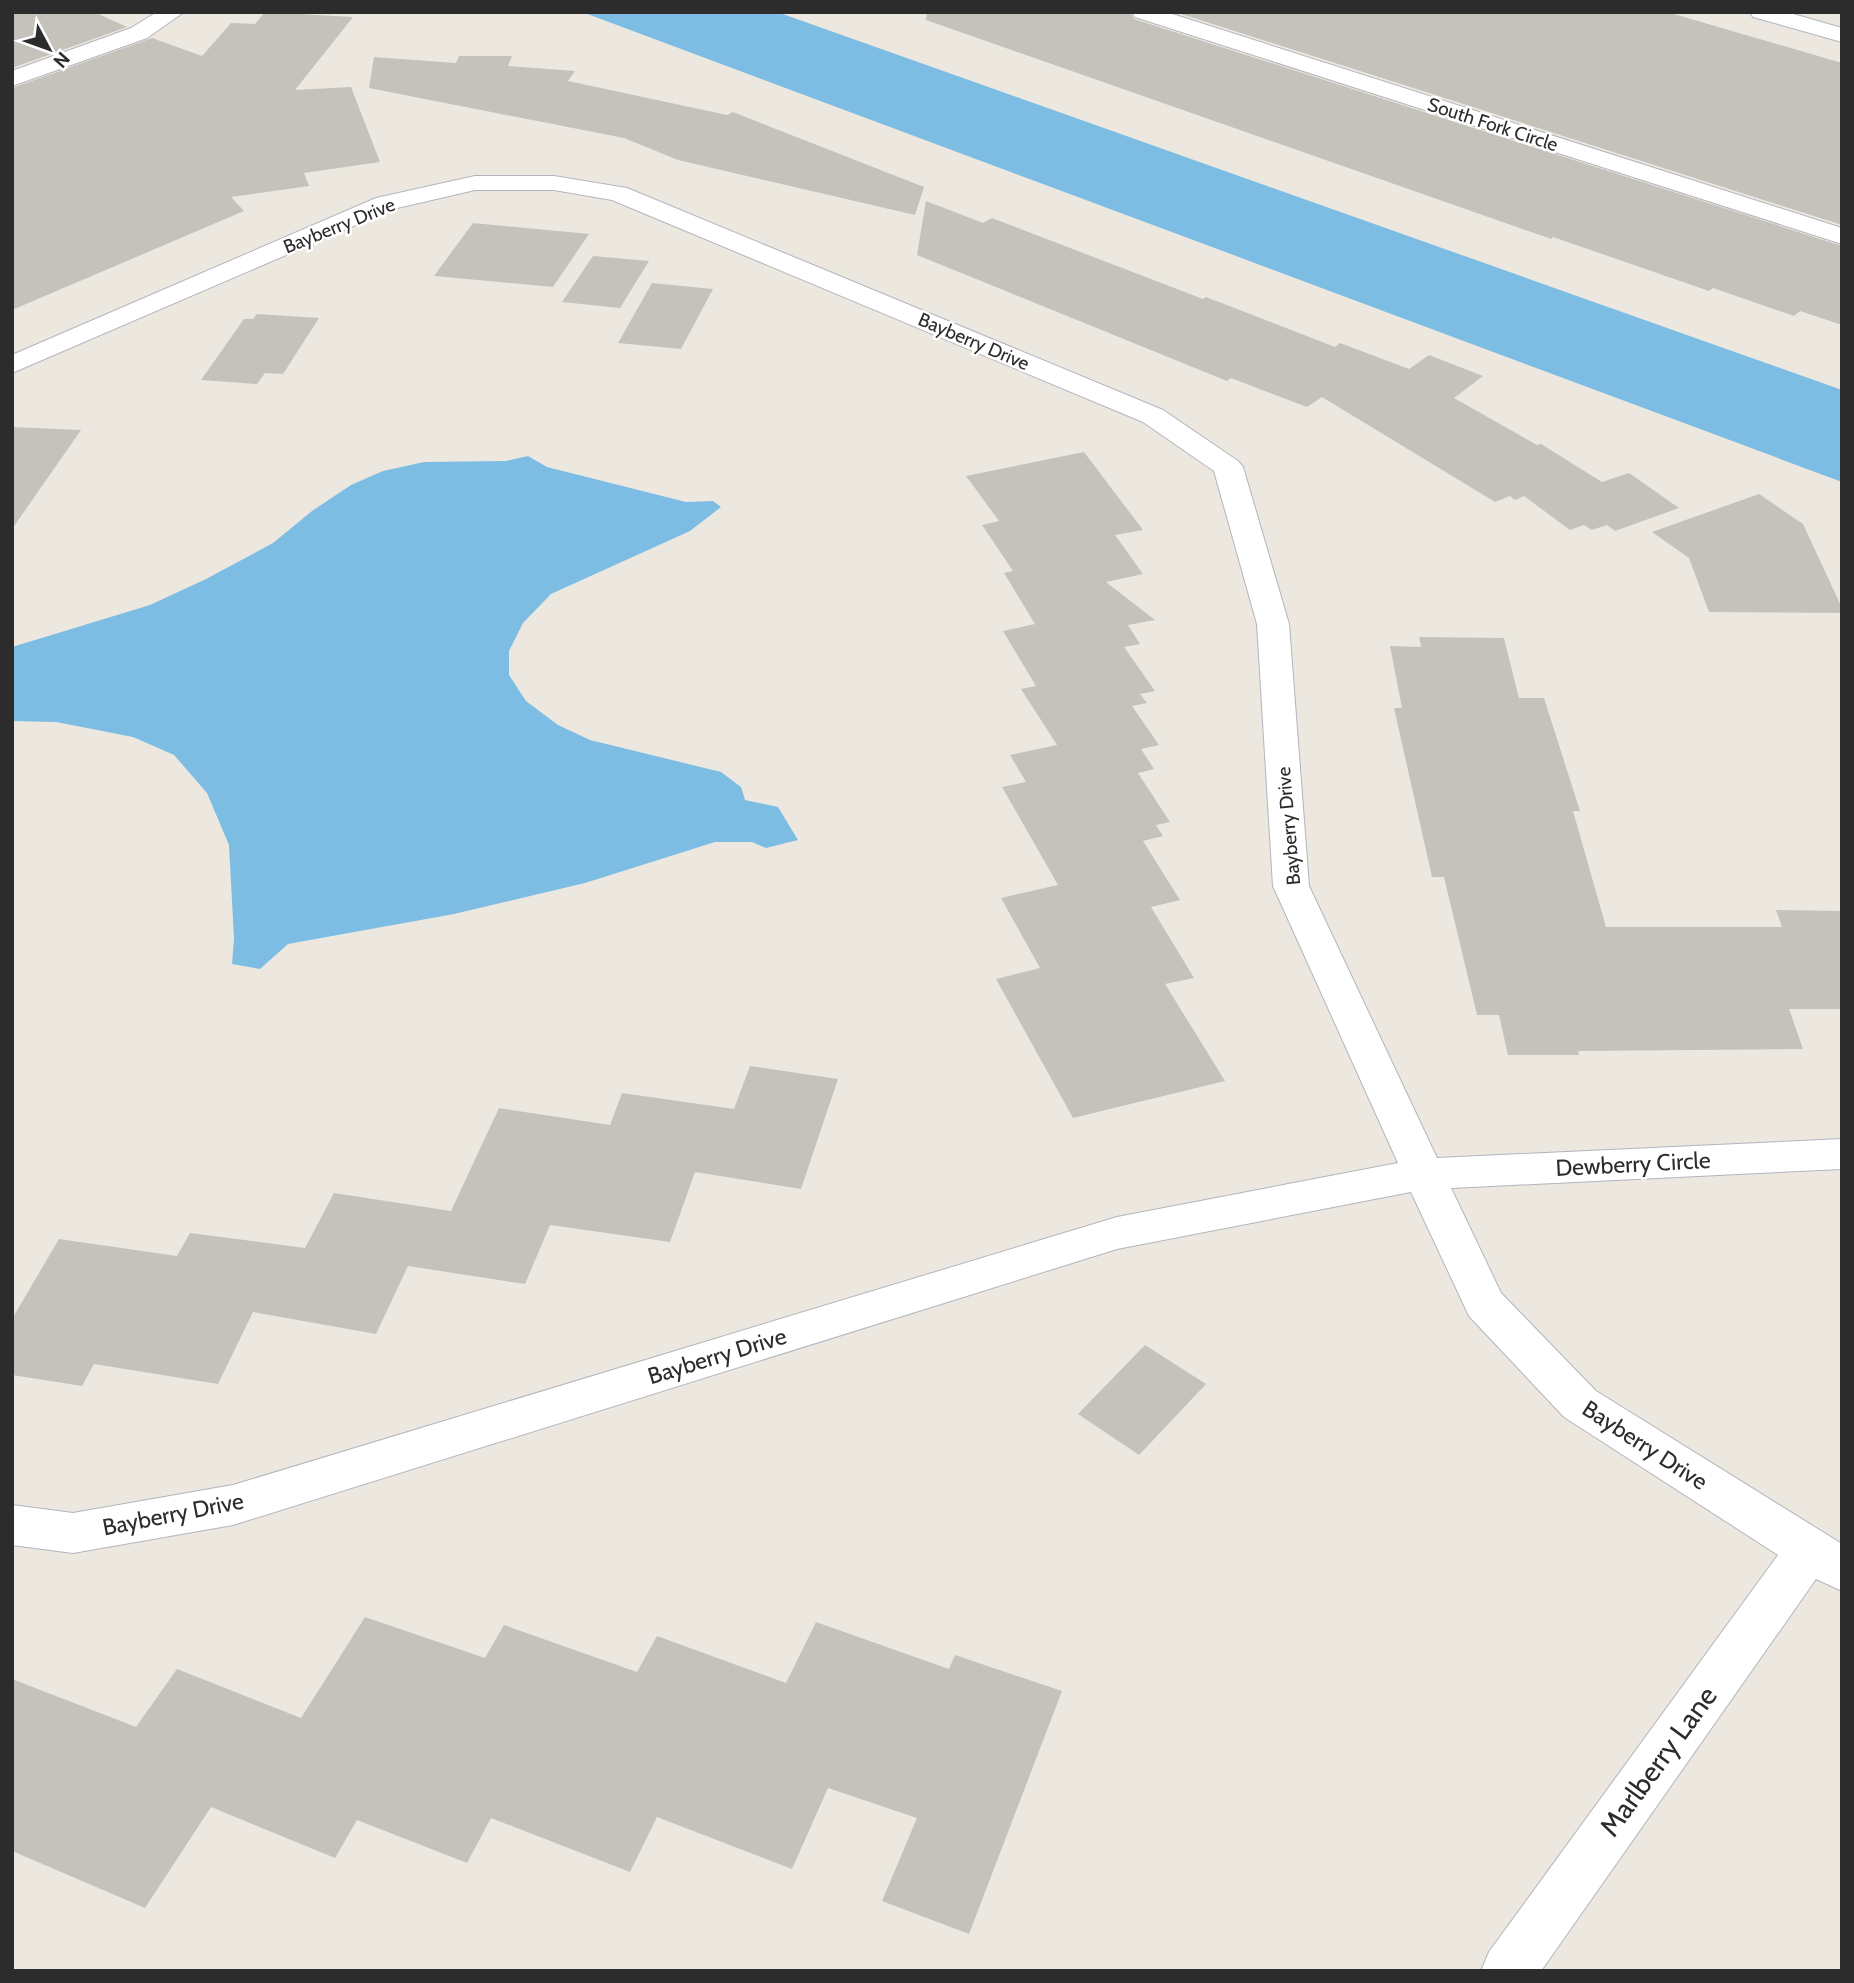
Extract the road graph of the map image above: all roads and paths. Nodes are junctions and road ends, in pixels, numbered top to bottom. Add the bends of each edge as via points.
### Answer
1 (173, 12) edge
2 (1143, 12) edge
3 (1761, 12) edge
4 (1842, 35) edge
5 (12, 79) edge
6 (1842, 236) edge
7 (12, 365) edge
8 (1842, 1154) edge
9 (1424, 1174) junction
10 (12, 1525) edge
11 (1825, 1560) edge
12 (1508, 1971) edge

1 - 5 street via 139,33
2 - 6 street, South Fork Circle
3 - 4 street
7 - 9 street, Bayberry Drive via 385,204 475,183 554,183 618,193 1153,416 1228,467 1273,624 1291,886
8 - 9 street, Dewberry Circle
9 - 10 street, Bayberry Drive via 1117,1233 233,1505 72,1533
9 - 11 street, Bayberry Drive via 1484,1304 1580,1404
11 - 12 street, Marlberry Lane

